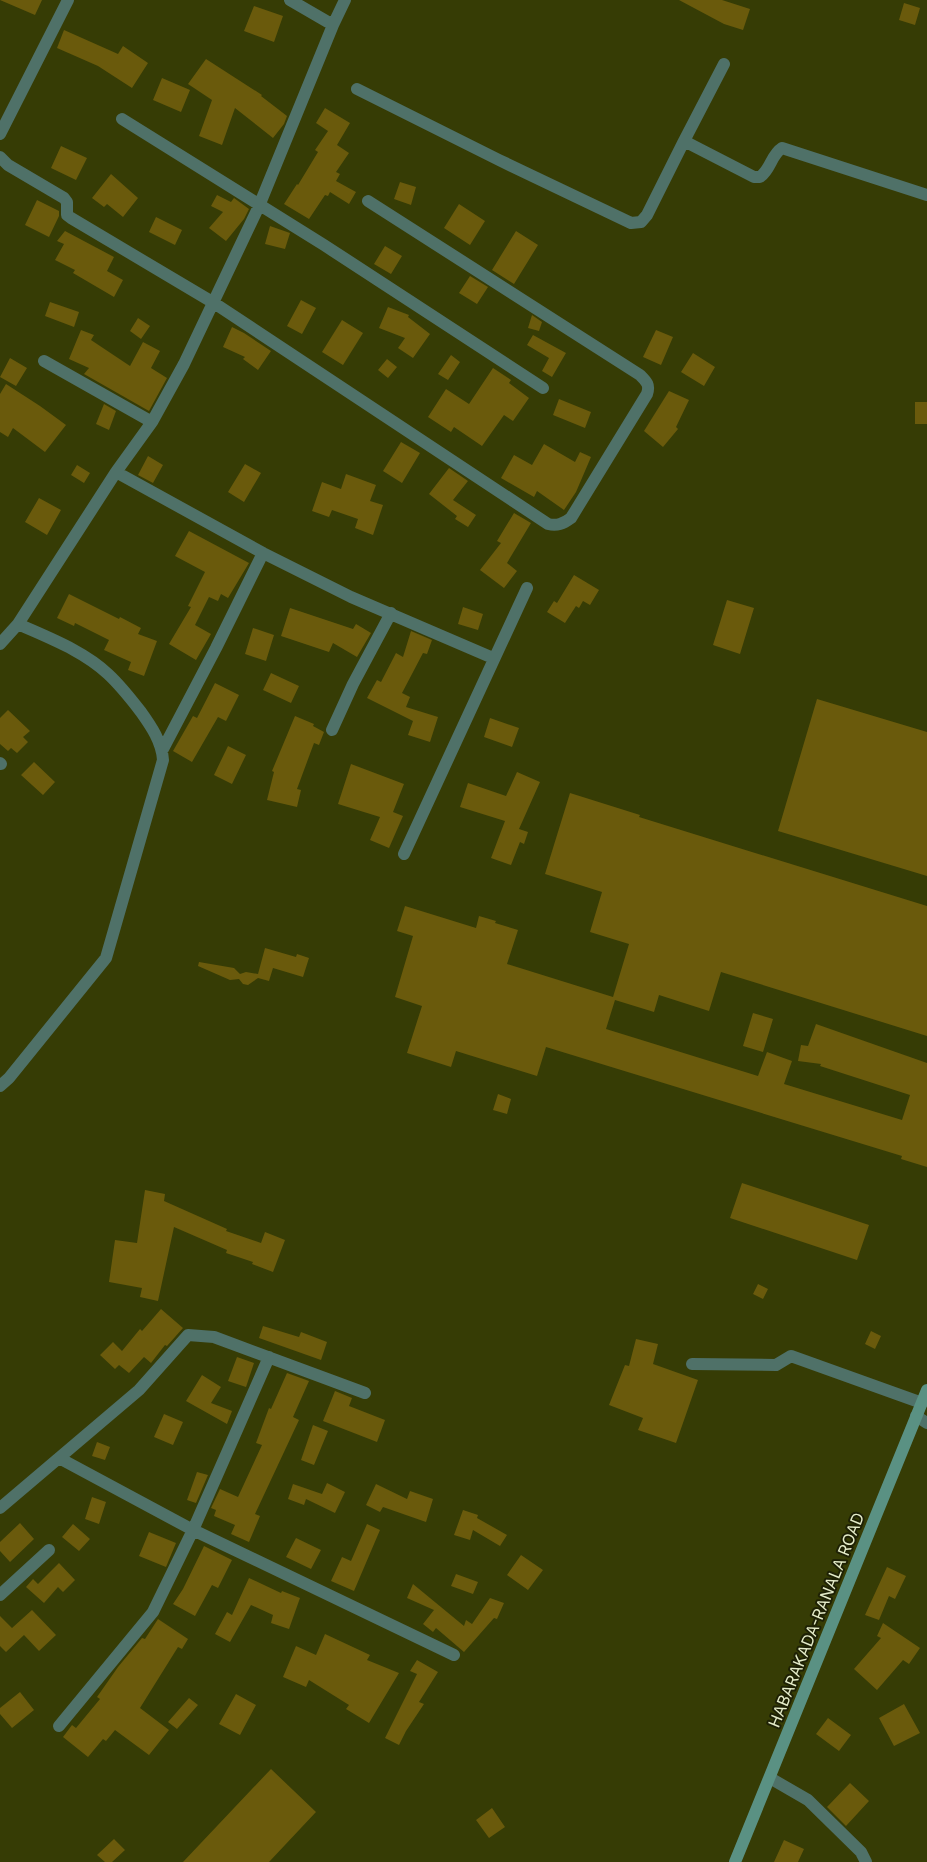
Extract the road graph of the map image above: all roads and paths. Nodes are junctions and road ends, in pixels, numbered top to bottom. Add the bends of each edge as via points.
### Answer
1 (68, 0) edge
2 (290, 0) edge
3 (345, 0) edge
4 (333, 25) junction
5 (724, 64) dead end
6 (357, 89) dead end
7 (122, 119) dead end
8 (0, 134) edge
9 (684, 141) junction
10 (0, 157) edge
11 (927, 195) edge
12 (368, 201) dead end
13 (259, 206) junction
14 (214, 304) junction
15 (44, 361) dead end
16 (543, 388) dead end
17 (152, 422) junction
18 (116, 472) junction
19 (263, 552) junction
20 (527, 588) dead end
21 (391, 613) junction
22 (18, 624) junction
23 (0, 644) edge
24 (493, 658) junction
25 (332, 730) dead end
26 (162, 749) junction
27 (404, 854) dead end
28 (0, 1086) edge
29 (269, 1357) junction
30 (692, 1364) dead end
31 (927, 1390) edge
32 (365, 1393) dead end
33 (922, 1403) junction
34 (922, 1420) edge
35 (60, 1458) junction
36 (0, 1508) edge
37 (193, 1530) junction
38 (49, 1550) dead end
39 (0, 1596) edge
40 (454, 1655) dead end
41 (59, 1726) dead end
42 (770, 1778) junction
43 (735, 1862) edge
44 (866, 1862) edge

1 - 8 street
2 - 4 street
3 - 4 street
4 - 13 street
5 - 9 street
6 - 9 street via 631,222 641,222 647,215
7 - 13 street
9 - 11 street via 754,176 767,173 776,152 782,148
10 - 14 street via 64,198 67,215 71,218
12 - 14 street via 647,382 647,394 564,524 548,524
13 - 14 street
13 - 16 street
14 - 17 street
15 - 17 street
17 - 18 street
18 - 19 street
18 - 22 street
19 - 21 street
19 - 26 street
20 - 24 street
21 - 24 street
21 - 25 street
22 - 23 street
22 - 26 street via 78,652 107,673 148,720
24 - 27 street
26 - 28 street via 163,760 106,958
29 - 32 street
29 - 35 street via 214,1337 188,1335 140,1390
29 - 37 street
30 - 33 street via 776,1365 791,1356
31 - 33 main road, HABARAKADA-RANALA ROAD
33 - 34 main road, HABARAKADA-RANALA ROAD
34 - 42 main road, HABARAKADA-RANALA ROAD
35 - 36 street
35 - 37 street
37 - 40 street
37 - 41 street via 153,1612
38 - 39 street
42 - 43 main road, HABARAKADA-RANALA ROAD
42 - 44 street via 808,1800 861,1852

